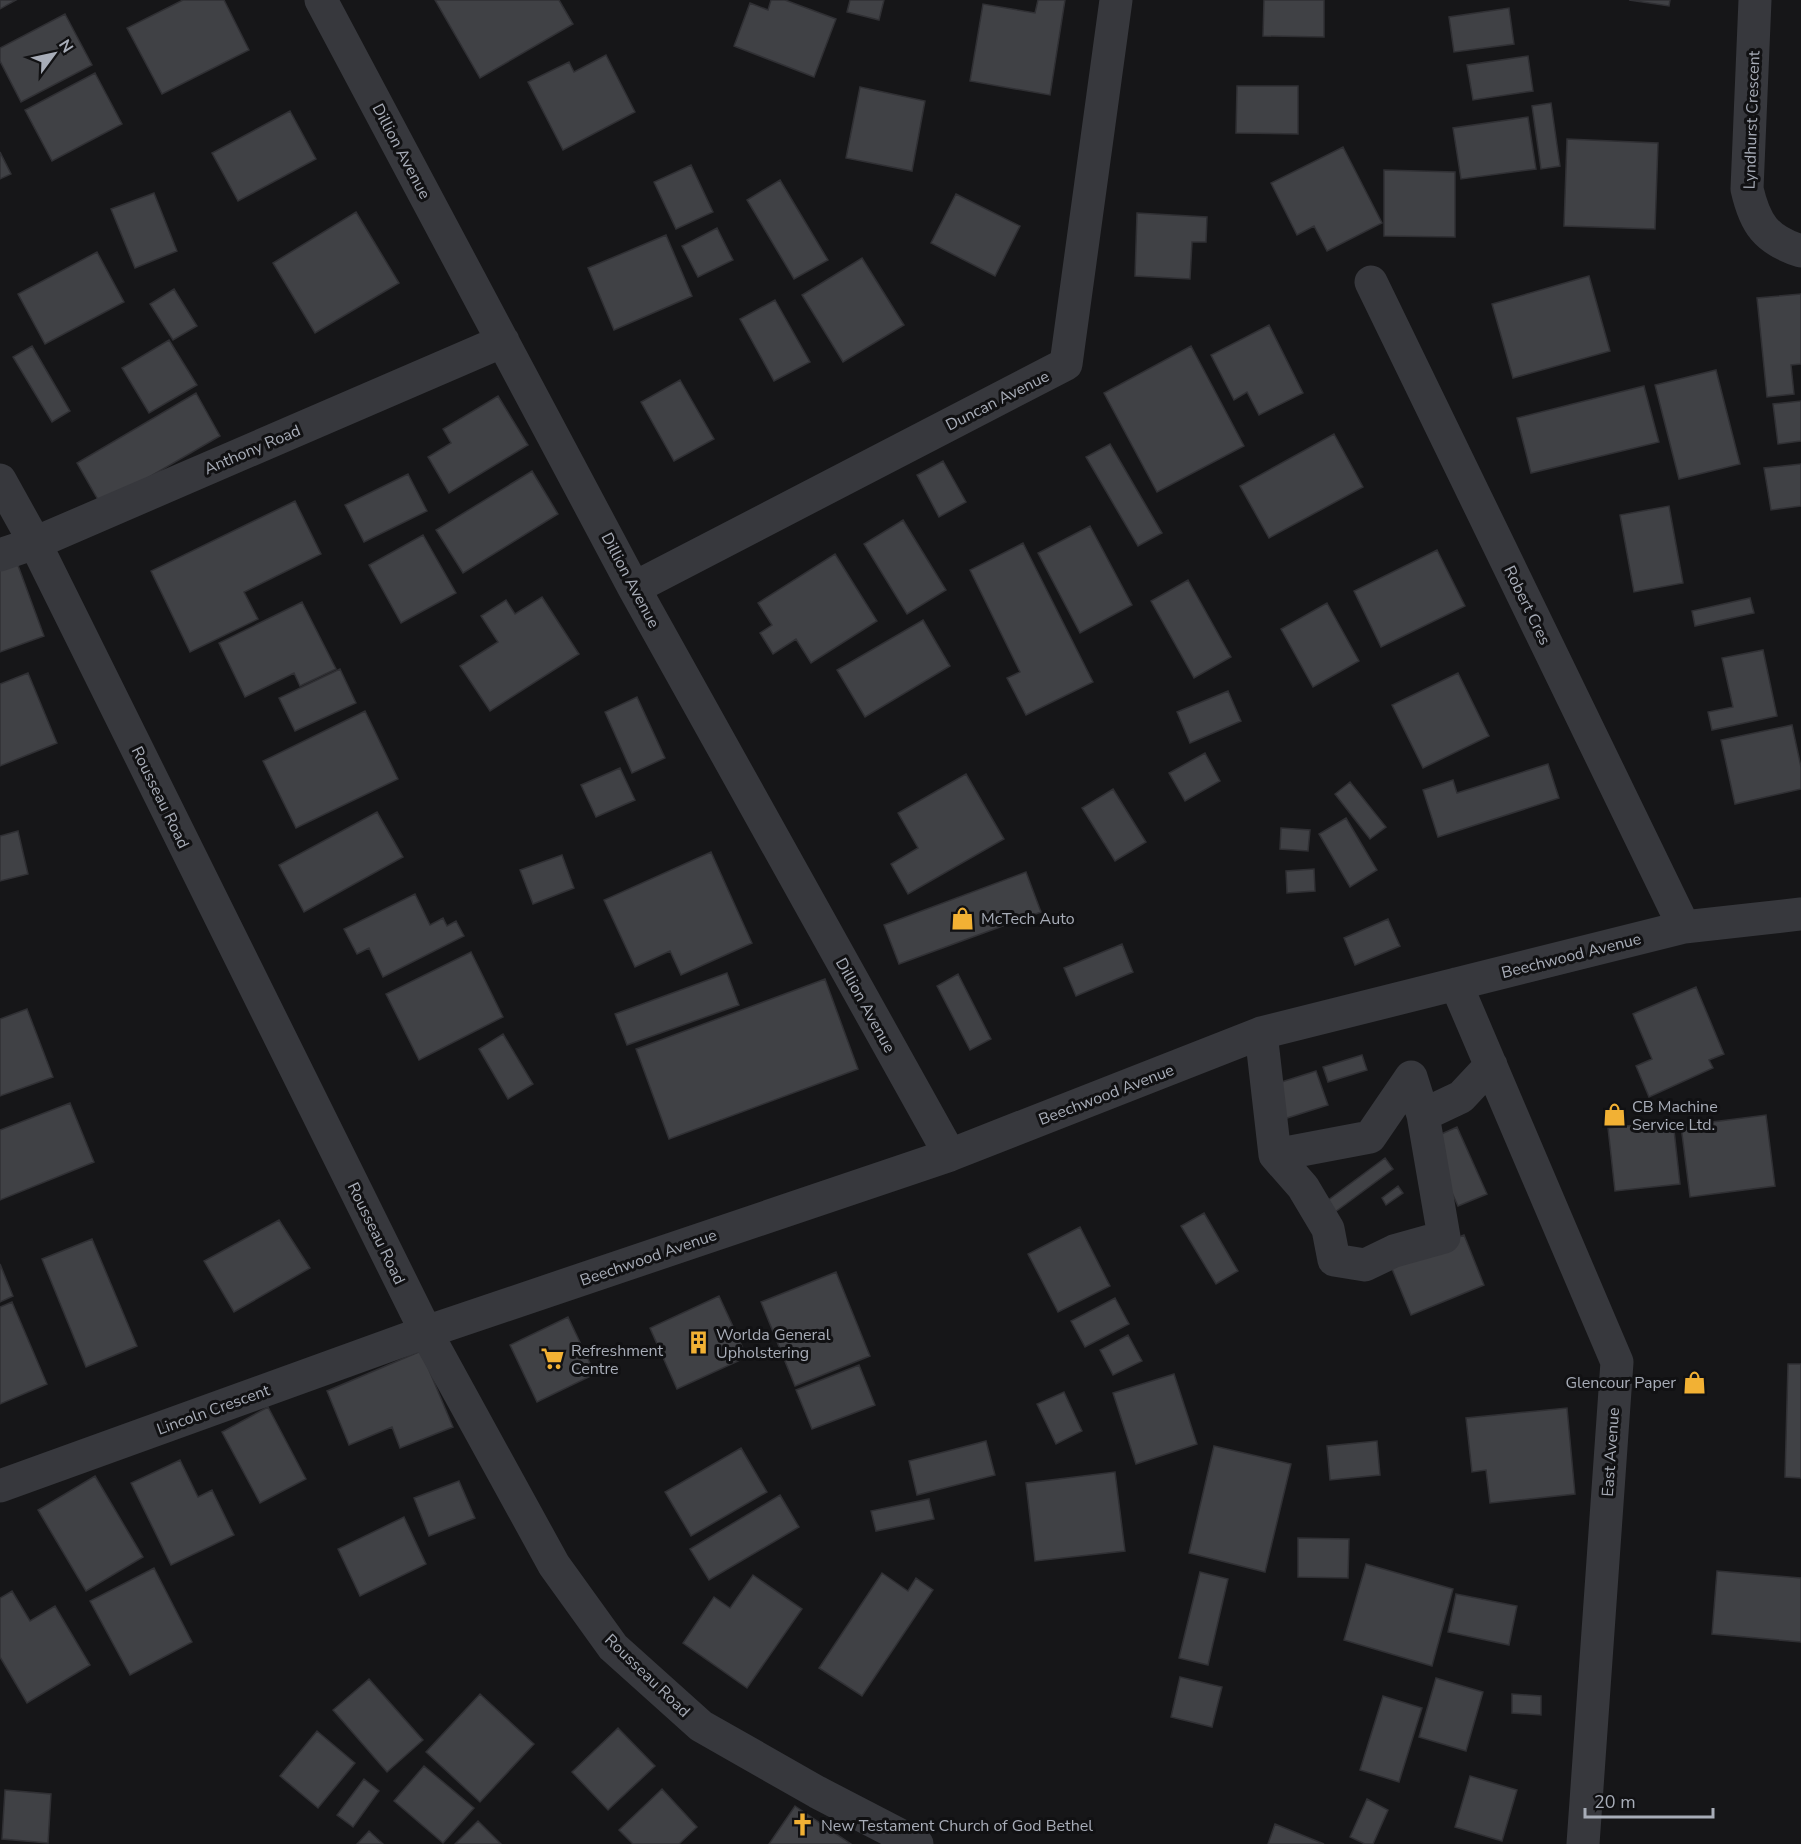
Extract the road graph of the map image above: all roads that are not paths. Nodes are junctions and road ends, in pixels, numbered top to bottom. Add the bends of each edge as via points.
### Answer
1 (321, 0) edge
2 (1116, 0) edge
3 (1755, 0) edge
4 (1801, 251) edge
5 (1371, 282) dead end
6 (503, 341) junction
7 (0, 480) edge
8 (35, 543) junction
9 (0, 555) edge
10 (634, 588) junction
11 (1801, 914) edge
12 (1684, 927) junction
13 (1456, 984) junction
14 (1261, 1034) junction
15 (1491, 1065) junction
16 (1423, 1115) junction
17 (950, 1155) junction
18 (1275, 1155) junction
19 (426, 1332) junction
20 (0, 1486) edge
21 (917, 1844) edge
22 (1583, 1844) edge

1 - 6 street, Dillion Avenue
2 - 10 street, Duncan Avenue via 1066,364
3 - 4 street, Lyndhurst Crescent via 1747,189 1752,211 1764,231 1783,245
5 - 12 street, Robert Cres
6 - 8 street, Anthony Road
6 - 10 street, Dillion Avenue
7 - 8 street, Rousseau Road
8 - 9 street, Anthony Road
8 - 19 street, Rousseau Road
10 - 17 street, Dillion Avenue
11 - 12 street, Beechwood Avenue
12 - 13 street, Beechwood Avenue
13 - 14 street, Beechwood Avenue
13 - 15 street, East Avenue
14 - 17 street, Beechwood Avenue
14 - 18 street
15 - 16 street via 1461,1097
15 - 22 street, East Avenue via 1617,1362
16 - 18 street via 1411,1077 1370,1137
16 - 18 street via 1444,1237 1394,1251 1365,1265 1334,1260 1328,1228 1303,1187
17 - 19 street, Beechwood Avenue
19 - 20 street, Lincoln Crescent
19 - 21 street, Rousseau Road via 554,1565 613,1647 700,1726

